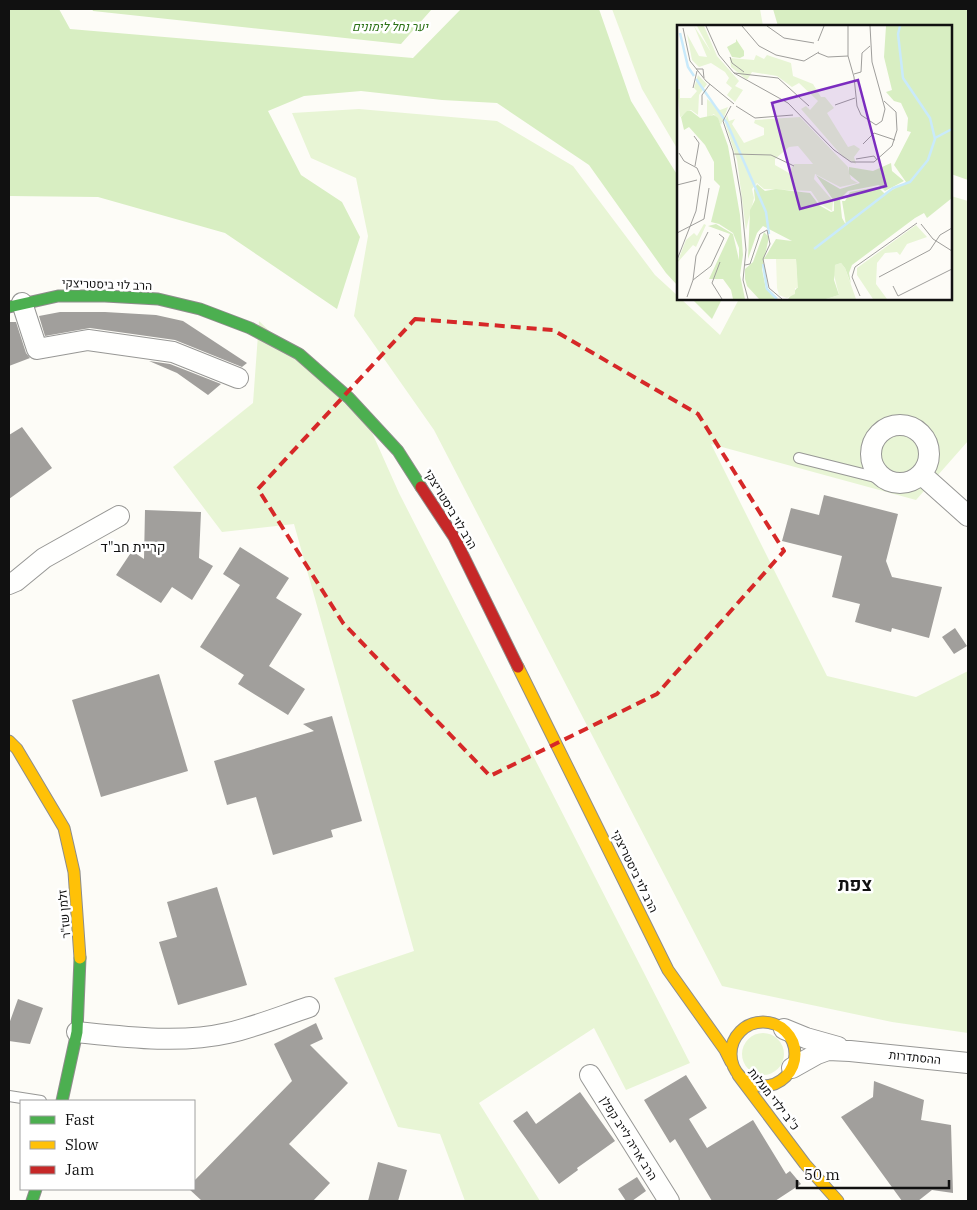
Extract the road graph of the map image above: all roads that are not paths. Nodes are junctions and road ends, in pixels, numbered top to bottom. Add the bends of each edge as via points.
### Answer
1 (16, 305) edge
2 (238, 378) dead end
3 (799, 458) dead end
4 (921, 474) junction
5 (895, 482) junction
6 (119, 516) dead end
7 (968, 516) edge
8 (9, 584) edge
9 (12, 750) edge
10 (674, 979) junction
11 (309, 1007) dead end
12 (712, 1009) dead end
13 (740, 1019) dead end
14 (763, 1022) junction
15 (784, 1029) junction
16 (77, 1032) junction
17 (862, 1052) junction
18 (968, 1063) edge
19 (733, 1066) junction
20 (792, 1068) junction
21 (590, 1075) dead end
22 (779, 1082) junction
23 (778, 1095) dead end
24 (9, 1096) edge
25 (35, 1100) edge
26 (62, 1100) edge
27 (778, 1108) dead end
28 (791, 1143) junction
29 (669, 1201) edge
30 (838, 1201) edge

1 - 2 street via 36,349 88,340 163,350
1 - 10 street, הרב לוי ביסטריצקי via 58,296 105,296 158,299 200,309 250,328 299,354 349,398 398,451 454,537
3 - 5 lane
4 - 5 street via 905,483
4 - 5 street via 929,455 924,438 908,426 884,429 872,444 872,464 885,479
4 - 7 street
6 - 8 street via 44,558
9 - 16 street, זלמן שז"ר via 64,828 66,836 74,872 80,942
10 - 12 street, הרב לוי ביסטריצקי via 690,996
10 - 19 street, הרב לוי ביסטריצקי
11 - 16 street via 227,1033 192,1038
13 - 14 street
14 - 15 street
14 - 19 street via 748,1025 735,1038 731,1048
15 - 17 street, ההסתדרות via 830,1046
15 - 20 street via 794,1045 796,1056
16 - 26 street, זלמן שז"ר
17 - 18 street, ההסתדרות
17 - 20 street, ההסתדרות via 828,1050
19 - 22 street via 743,1079 757,1086
19 - 28 street, כ"ב ילדי מעלות
20 - 22 street
21 - 29 street, הרב אריה לייב קפלן
22 - 23 street, כ"ב ילדי מעלות
24 - 25 lane
27 - 28 street, כ"ב ילדי מעלות via 780,1122
28 - 30 street, כ"ב ילדי מעלות

